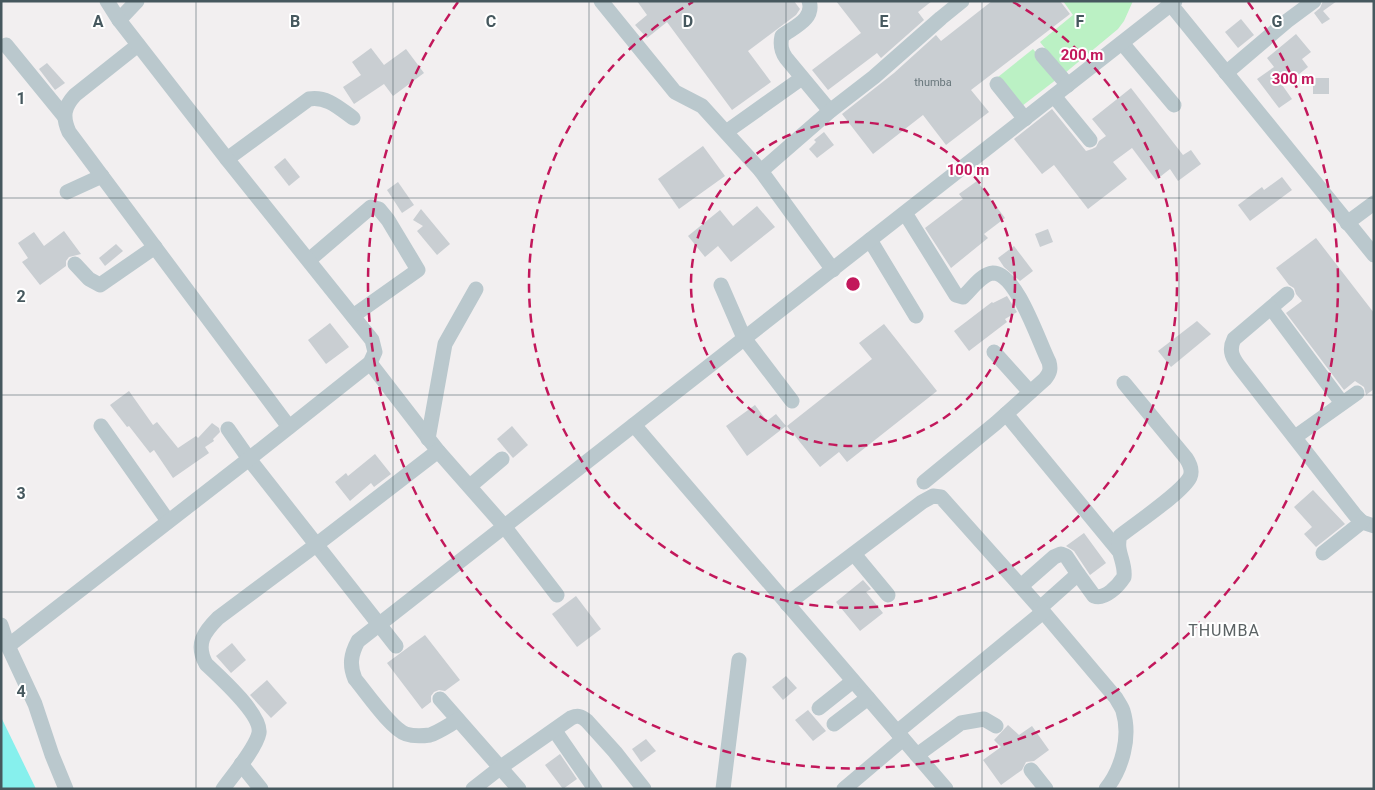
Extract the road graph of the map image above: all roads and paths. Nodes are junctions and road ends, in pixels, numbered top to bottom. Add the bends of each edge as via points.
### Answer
1 (106, 1) edge
2 (137, 1) edge
3 (601, 1) edge
4 (809, 1) edge
5 (962, 1) edge
6 (1314, 1) edge
7 (1172, 2) edge
8 (119, 20) junction
9 (1122, 43) junction
10 (6, 45) dead end
11 (138, 45) junction
12 (1042, 55) dead end
13 (1226, 73) junction
14 (802, 78) junction
15 (997, 84) dead end
16 (1068, 86) junction
17 (1054, 96) junction
18 (1174, 105) dead end
19 (830, 111) junction
20 (64, 116) junction
21 (352, 118) dead end
22 (1025, 119) junction
23 (726, 132) junction
24 (1090, 140) dead end
25 (227, 159) junction
26 (761, 171) junction
27 (102, 176) junction
28 (67, 192) dead end
29 (1374, 203) edge
30 (905, 213) junction
31 (1347, 223) junction
32 (870, 240) junction
33 (155, 247) junction
34 (1374, 255) edge
35 (309, 260) junction
36 (76, 264) dead end
37 (833, 270) junction
38 (721, 285) dead end
39 (476, 289) dead end
40 (1287, 294) dead end
41 (1270, 308) junction
42 (353, 316) junction
43 (916, 316) dead end
44 (744, 338) junction
45 (994, 352) dead end
46 (370, 363) junction
47 (1124, 383) dead end
48 (1030, 392) junction
49 (1357, 393) dead end
50 (792, 401) dead end
51 (1342, 403) junction
52 (1006, 414) junction
53 (634, 425) junction
54 (101, 426) dead end
55 (288, 428) junction
56 (228, 429) dead end
57 (1295, 438) junction
58 (428, 439) junction
59 (438, 452) junction
60 (249, 459) junction
61 (502, 459) dead end
62 (924, 482) dead end
63 (470, 486) junction
64 (168, 521) junction
65 (1368, 524) edge
66 (504, 526) junction
67 (316, 545) junction
68 (1118, 550) junction
69 (1323, 553) dead end
70 (854, 554) junction
71 (1078, 574) junction
72 (1021, 586) junction
73 (557, 595) dead end
74 (888, 595) dead end
75 (787, 604) junction
76 (1041, 610) junction
77 (1, 625) edge
78 (378, 625) junction
79 (8, 646) junction
80 (396, 646) dead end
81 (739, 660) dead end
82 (854, 681) junction
83 (868, 698) junction
84 (440, 699) dead end
85 (819, 708) dead end
86 (458, 720) junction
87 (834, 724) dead end
88 (996, 726) dead end
89 (554, 731) junction
90 (900, 735) junction
91 (917, 755) junction
92 (241, 764) junction
93 (501, 767) junction
94 (1032, 770) dead end
95 (66, 789) edge
96 (223, 789) edge
97 (261, 789) edge
98 (473, 789) edge
99 (518, 789) edge
100 (595, 789) edge
101 (644, 789) edge
102 (723, 789) edge
103 (844, 789) edge
104 (946, 789) edge
105 (1046, 789) edge
106 (1106, 789) edge

1 - 8 street
2 - 8 street
3 - 23 street via 675,92 702,106
4 - 14 street via 810,12 806,19 782,36 780,43 782,52
5 - 19 street
6 - 13 street
7 - 9 street
7 - 13 street
8 - 11 street
9 - 16 street
9 - 18 street
10 - 20 street
11 - 20 street via 75,95
11 - 25 street
12 - 16 street
13 - 31 street
14 - 19 street
14 - 23 street
15 - 22 street
16 - 17 street
17 - 22 street
17 - 24 street
19 - 26 street
20 - 27 street via 69,132
21 - 25 street via 330,101 309,98
22 - 30 street
23 - 26 street
25 - 35 street
26 - 37 street
27 - 28 street
27 - 33 street
29 - 31 street
30 - 32 street
30 - 48 street via 956,295 962,297 985,276 993,273 1010,283 1021,299 1050,362 1049,374
31 - 34 street
32 - 37 street
32 - 43 street
33 - 36 street via 100,285 89,279
33 - 55 street
35 - 42 street
35 - 42 street via 371,207 379,209 388,220 418,270
37 - 44 street
38 - 44 street
39 - 58 street via 445,344
40 - 41 street
41 - 51 street
41 - 57 street via 1234,339 1231,352
42 - 46 street via 375,347
44 - 50 street
44 - 53 street
45 - 48 street
46 - 55 street
46 - 58 street
47 - 68 street via 1186,458 1191,471 1180,489 1120,536
48 - 52 street
49 - 51 street
51 - 57 street
52 - 62 street
52 - 68 street
53 - 66 street
53 - 75 street
54 - 64 street
55 - 60 street
56 - 60 street
57 - 65 street via 1355,515
58 - 59 street
59 - 63 street
59 - 67 street
60 - 64 street
60 - 67 street
61 - 63 street
63 - 66 street
64 - 79 street
65 - 69 street
66 - 73 street
66 - 78 street
67 - 78 street
67 - 92 street via 218,618 203,636 201,647 206,664 253,714 258,724 257,740
68 - 71 street via 1124,577 1103,596 1094,596
70 - 72 street via 922,502 936,496 945,499
70 - 74 street
70 - 75 street
71 - 72 street via 1066,556 1061,554
71 - 76 street
72 - 76 street
75 - 82 street
76 - 90 street
76 - 106 street via 1123,710 1126,729 1123,754
77 - 79 street
78 - 80 street
78 - 86 street via 358,641 351,659 351,670 393,725 405,734 424,735
79 - 95 street via 35,704
81 - 102 street
82 - 83 street
82 - 85 street
83 - 87 street
83 - 90 street
84 - 86 street
86 - 93 street
88 - 91 street via 984,719 961,723
89 - 93 street
89 - 100 street
89 - 101 street via 571,718 582,717
90 - 91 street
90 - 103 street
91 - 104 street
92 - 96 street
92 - 97 street
93 - 98 street
93 - 99 street
94 - 105 street

